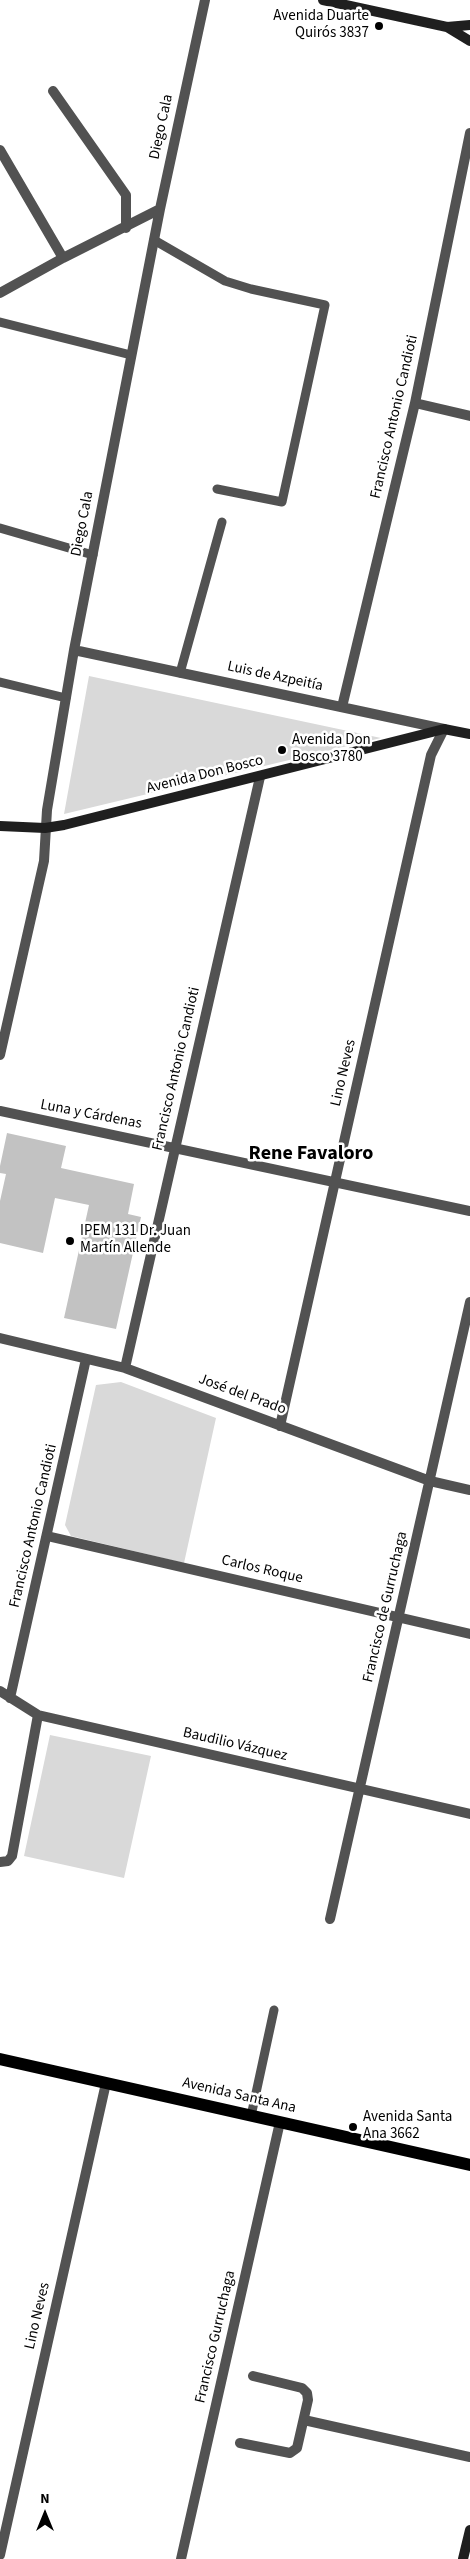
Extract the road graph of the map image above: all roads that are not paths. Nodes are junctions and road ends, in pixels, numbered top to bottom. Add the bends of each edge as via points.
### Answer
1 (205, 0) edge
2 (324, 0) edge
3 (470, 25) edge
4 (447, 28) junction
5 (470, 41) edge
6 (53, 91) dead end
7 (470, 133) edge
8 (0, 150) edge
9 (160, 209) junction
10 (126, 228) junction
11 (154, 240) junction
12 (63, 258) junction
13 (0, 294) edge
14 (0, 322) edge
15 (131, 355) junction
16 (415, 403) junction
17 (470, 416) edge
18 (216, 489) dead end
19 (222, 522) dead end
20 (0, 528) edge
21 (92, 555) junction
22 (74, 650) junction
23 (180, 673) junction
24 (0, 682) edge
25 (66, 698) junction
26 (342, 707) junction
27 (444, 729) junction
28 (470, 734) edge
29 (260, 777) junction
30 (0, 826) edge
31 (45, 828) junction
32 (0, 1055) edge
33 (0, 1112) edge
34 (175, 1147) junction
35 (334, 1184) junction
36 (470, 1211) edge
37 (470, 1302) edge
38 (467, 1333) edge
39 (0, 1338) edge
40 (86, 1359) junction
41 (125, 1368) junction
42 (280, 1426) junction
43 (430, 1481) junction
44 (470, 1490) edge
45 (47, 1536) junction
46 (399, 1617) junction
47 (470, 1634) edge
48 (0, 1691) edge
49 (10, 1698) junction
50 (38, 1715) junction
51 (360, 1790) junction
52 (470, 1814) edge
53 (1, 1862) edge
54 (330, 1919) dead end
55 (274, 2010) dead end
56 (0, 2059) edge
57 (106, 2083) junction
58 (251, 2116) junction
59 (280, 2122) junction
60 (470, 2165) edge
61 (253, 2376) dead end
62 (304, 2420) junction
63 (240, 2443) dead end
64 (470, 2457) edge
65 (470, 2530) edge
66 (0, 2555) edge
67 (181, 2559) edge
68 (463, 2559) edge

1 - 9 street, Diego Cala
2 - 4 main road
3 - 4 main road
4 - 5 main road
6 - 10 street via 126,195
7 - 16 street, Francisco Antonio Candioti
8 - 12 street
9 - 10 street
9 - 11 street, Diego Cala
10 - 12 street
11 - 15 street, Diego Cala
11 - 18 lane via 225,281 325,305 282,502
12 - 13 street
14 - 15 lane
15 - 21 street, Diego Cala
16 - 17 street
16 - 26 street, Francisco Antonio Candioti
19 - 23 lane
20 - 21 lane
21 - 22 street, Diego Cala
22 - 23 street, Luis de Azpeitía
22 - 25 street, Diego Cala
23 - 26 street, Luis de Azpeitía
24 - 25 lane
25 - 31 street, Diego Cala
26 - 27 street, Luis de Azpeitía
27 - 28 main road, Luis de Azpeitía
27 - 29 main road, Avenida Don Bosco
27 - 35 street, Lino Neves via 431,755
29 - 31 main road, Avenida Don Bosco
29 - 34 street, Francisco Antonio Candioti
30 - 31 main road, Avenida Don Bosco
31 - 32 street, Diego Cala via 44,861
33 - 34 street, Luna y Cárdenas
34 - 35 street, Luna y Cárdenas
34 - 41 street, Francisco Antonio Candioti
35 - 36 street, Luna y Cárdenas
35 - 42 street, Lino Neves
37 - 38 street, Francisco de Gurruchaga
38 - 43 street, Francisco de Gurruchaga
39 - 40 street, José del Prado
40 - 41 street, José del Prado
40 - 45 street, Francisco Antonio Candioti
41 - 42 street, José del Prado
42 - 43 street, José del Prado
43 - 44 street, José del Prado
43 - 46 street, Francisco de Gurruchaga
45 - 46 street, Carlos Roque
45 - 49 street, Francisco Antonio Candioti
46 - 47 street, Carlos Roque
46 - 51 street, Francisco de Gurruchaga
48 - 49 street, Baudilio Vázquez
49 - 50 street, Baudilio Vázquez
50 - 51 street, Baudilio Vázquez
50 - 53 street via 12,1856
51 - 52 street, Baudilio Vázquez
51 - 54 street, Francisco de Gurruchaga
55 - 58 lane
56 - 57 main road, Avenida Santa Ana
57 - 58 main road, Avenida Santa Ana
57 - 66 street, Lino Neves
58 - 59 main road, Avenida Santa Ana
59 - 60 main road, Avenida Santa Ana
59 - 67 street, Francisco Gurruchaga
61 - 62 street via 302,2388 308,2400
62 - 63 street via 297,2448 290,2453
62 - 64 street
65 - 68 main road

